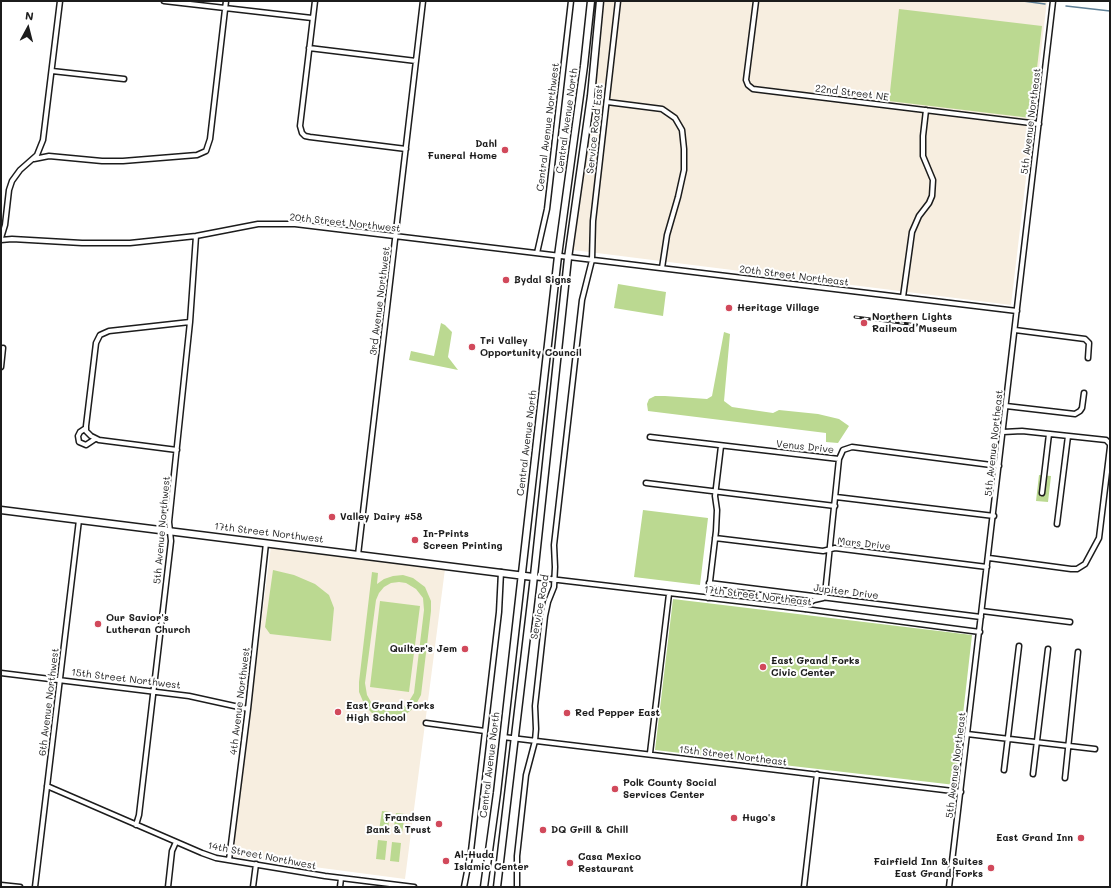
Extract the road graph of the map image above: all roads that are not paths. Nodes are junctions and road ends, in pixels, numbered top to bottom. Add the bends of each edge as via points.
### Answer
1 (60, 1) edge
2 (164, 1) edge
3 (226, 1) edge
4 (315, 1) edge
5 (423, 1) edge
6 (571, 1) edge
7 (591, 1) edge
8 (600, 1) edge
9 (618, 1) edge
10 (756, 1) edge
11 (1053, 1) edge
12 (225, 8) junction
13 (312, 18) junction
14 (309, 48) junction
15 (416, 61) junction
16 (52, 71) junction
17 (124, 79) dead end
18 (607, 102) junction
19 (926, 110) junction
20 (1039, 124) junction
21 (406, 149) junction
22 (34, 158) junction
23 (196, 236) junction
24 (395, 236) junction
25 (1, 239) edge
26 (537, 253) junction
27 (558, 256) junction
28 (568, 258) junction
29 (592, 260) junction
30 (662, 268) junction
31 (902, 297) junction
32 (1017, 311) junction
33 (190, 322) junction
34 (1015, 330) junction
35 (3, 348) dead end
36 (1088, 358) dead end
37 (1, 367) edge
38 (1084, 393) dead end
39 (1006, 406) junction
40 (86, 428) junction
41 (1003, 432) junction
42 (1049, 434) junction
43 (1068, 436) junction
44 (650, 437) dead end
45 (95, 439) junction
46 (721, 446) junction
47 (177, 450) junction
48 (839, 459) junction
49 (999, 466) junction
50 (646, 483) dead end
51 (716, 492) junction
52 (1042, 493) dead end
53 (836, 497) junction
54 (835, 506) junction
55 (1, 510) edge
56 (994, 516) junction
57 (78, 520) junction
58 (1057, 524) dead end
59 (170, 531) junction
60 (715, 538) junction
61 (266, 543) junction
62 (829, 550) junction
63 (358, 555) junction
64 (988, 558) junction
65 (987, 567) junction
66 (501, 572) junction
67 (522, 575) junction
68 (534, 577) junction
69 (554, 579) junction
70 (709, 583) junction
71 (669, 594) junction
72 (824, 597) junction
73 (708, 598) junction
74 (805, 609) junction
75 (982, 611) junction
76 (981, 617) junction
77 (1070, 622) dead end
78 (980, 632) junction
79 (1019, 646) dead end
80 (1048, 649) dead end
81 (1078, 652) dead end
82 (1, 673) edge
83 (60, 679) junction
84 (153, 690) junction
85 (248, 709) junction
86 (426, 723) dead end
87 (485, 731) junction
88 (967, 734) junction
89 (503, 737) junction
90 (515, 738) junction
91 (1008, 738) junction
92 (535, 741) junction
93 (1037, 742) junction
94 (1068, 746) junction
95 (1095, 749) dead end
96 (650, 753) junction
97 (1004, 770) dead end
98 (817, 774) junction
99 (1033, 774) dead end
100 (1065, 778) dead end
101 (47, 786) junction
102 (960, 792) junction
103 (136, 825) junction
104 (176, 842) junction
105 (229, 860) junction
106 (256, 864) junction
107 (341, 878) junction
108 (1, 885) edge
109 (20, 887) edge
110 (35, 887) edge
111 (168, 887) edge
112 (253, 887) edge
113 (340, 887) edge
114 (414, 887) edge
115 (464, 887) edge
116 (484, 887) edge
117 (496, 887) edge
118 (517, 887) edge
119 (804, 887) edge
120 (949, 887) edge

1 - 16 street
2 - 12 street
3 - 12 street
4 - 13 street
5 - 15 street, 3rd Avenue Northwest
6 - 26 street, Central Avenue Northwest via 547,209
7 - 27 main road, Central Avenue North
8 - 28 main road, Central Avenue North via 592,96
9 - 18 street, Service Road East
10 - 19 street, 22nd Street NE via 746,80 750,88
11 - 20 street, 5th Avenue Northeast
12 - 13 street
12 - 22 street via 210,139 206,151 197,155 123,162 49,156
13 - 14 street
14 - 15 street
14 - 21 street via 300,126 302,133 310,137
15 - 21 street, 3rd Avenue Northwest
16 - 17 street
16 - 22 street via 43,140 40,151
18 - 29 street, Service Road East via 593,221
18 - 30 street via 662,109 674,118 682,130 684,170 667,235
19 - 20 street, 22nd Street NE
19 - 31 street via 924,156 933,180 932,196 912,232
20 - 32 street, 5th Avenue Northeast
21 - 24 street, 3rd Avenue Northwest
22 - 25 street via 12,181
23 - 24 street, 20th Street Northwest via 258,224 295,224
23 - 25 street, 20th Street Northwest via 106,244
23 - 33 street, 5th Avenue Northwest
24 - 26 street, 20th Street Northwest
24 - 63 street, 3rd Avenue Northwest
26 - 27 street, 20th Street Northwest
27 - 28 street, 20th Street Northwest
27 - 67 main road, Central Avenue North
28 - 29 street, 20th Street Northeast
28 - 68 main road, Central Avenue North
29 - 30 street, 20th Street Northeast
29 - 69 street, Service Road via 581,308 554,546
30 - 31 street, 20th Street Northeast
31 - 32 street, 20th Street Northeast
32 - 34 street, 5th Avenue Northeast
33 - 40 street via 109,331 100,335 96,343
33 - 47 street, 5th Avenue Northwest
34 - 36 street via 1085,339 1089,343
34 - 39 street, 5th Avenue Northeast
35 - 37 street
38 - 39 street via 1082,408 1075,414
39 - 41 street, 5th Avenue Northeast
40 - 45 street via 88,434
40 - 45 street via 78,436 79,442 86,445
41 - 42 street
41 - 49 street, 5th Avenue Northeast
42 - 43 street
42 - 52 street
43 - 58 street
43 - 64 street via 1106,440 1110,444 1099,538 1085,564 1071,569
44 - 46 street, Venus Drive
45 - 47 street
46 - 48 street, Venus Drive
46 - 51 street
47 - 59 street, 5th Avenue Northwest via 168,522
48 - 49 street, Venus Drive via 843,450 852,447
48 - 53 street
49 - 56 street, 5th Avenue Northeast
50 - 51 street
51 - 54 street
51 - 60 street
53 - 54 street
53 - 56 street
54 - 62 street
55 - 57 main road, 17th Street Northwest
56 - 64 street, 5th Avenue Northeast
57 - 59 main road, 17th Street Northwest
57 - 83 street, 6th Avenue Northwest
59 - 61 main road, 17th Street Northwest
59 - 84 street, 5th Avenue Northwest
60 - 62 street, Mars Drive
60 - 70 street
61 - 63 main road, 17th Street Northwest
61 - 85 street, 4th Avenue Northwest
62 - 65 street, Mars Drive via 835,548
62 - 72 street
63 - 66 main road, 17th Street Northwest
64 - 65 street, 5th Avenue Northeast
65 - 75 street, 5th Avenue Northeast
66 - 67 main road, 17th Street Northwest
66 - 87 street via 499,612
67 - 68 main road, 17th Street Northwest
67 - 89 main road, Central Avenue North
68 - 69 street, 17th Street Northeast
68 - 90 main road, Central Avenue North
69 - 71 street, 17th Street Northeast
69 - 92 street, Service Road via 545,616 534,706
70 - 72 street, Jupiter Drive
70 - 73 street
71 - 73 street, 17th Street Northeast
71 - 96 street
72 - 74 street via 812,601
72 - 76 street, Jupiter Drive
73 - 74 street, 17th Street Northeast
74 - 78 street, 17th Street Northeast
75 - 76 street, 5th Avenue Northeast
75 - 77 street
76 - 78 street, 5th Avenue Northeast
78 - 88 street, 5th Avenue Northeast
79 - 91 street
80 - 93 street
81 - 94 street
82 - 83 street, 15th Street Northwest
83 - 84 street, 15th Street Northwest
83 - 101 street, 6th Avenue Northwest
84 - 85 street, 15th Street Northwest
84 - 103 street, 5th Avenue Northwest
85 - 105 street, 4th Avenue Northwest
86 - 87 street
87 - 115 street via 471,851
88 - 91 street
88 - 102 street, 5th Avenue Northeast
89 - 90 street, 15th Street Northeast
89 - 116 main road, Central Avenue North
90 - 92 street, 15th Street Northeast
90 - 117 main road, Central Avenue North
91 - 93 street
91 - 97 street
92 - 96 street, 15th Street Northeast
92 - 118 street, Service Road via 526,775 517,856
93 - 94 street
93 - 99 street
94 - 95 street
94 - 100 street
96 - 98 street, 15th Street Northeast
98 - 102 street, 15th Street Northeast
98 - 119 street
101 - 103 street, 14th Street Northwest
101 - 110 street, 6th Avenue Northwest
102 - 120 street, 5th Avenue Northeast
103 - 104 street, 14th Street Northwest
104 - 105 street, 14th Street Northwest via 209,856
104 - 111 street
105 - 106 street, 14th Street Northwest
106 - 107 street, 14th Street Northwest
106 - 112 street
107 - 113 street
107 - 114 street, 14th Street Northwest
108 - 109 street

